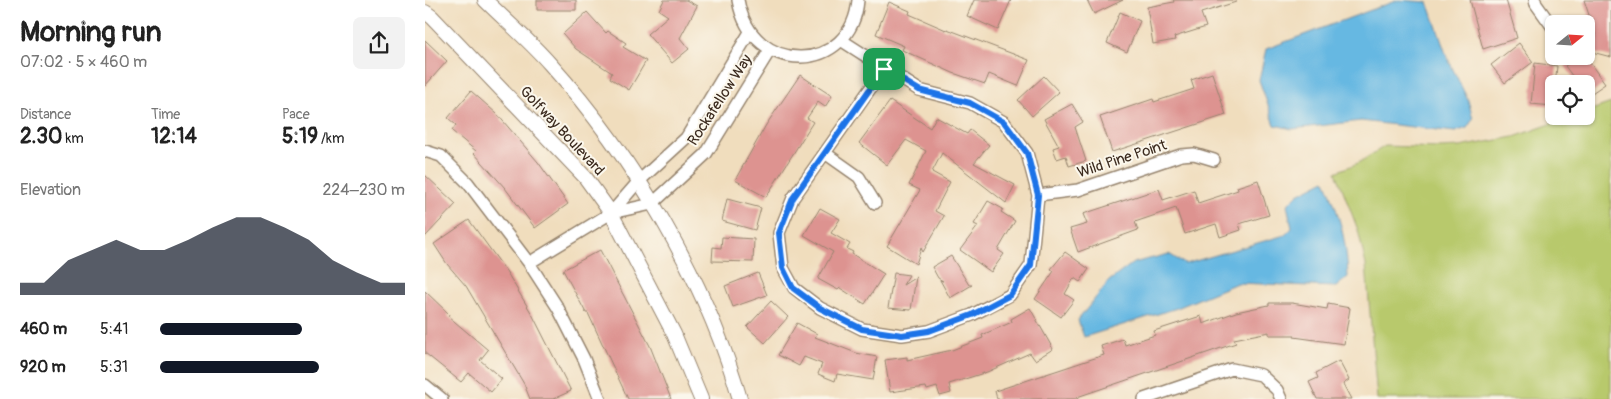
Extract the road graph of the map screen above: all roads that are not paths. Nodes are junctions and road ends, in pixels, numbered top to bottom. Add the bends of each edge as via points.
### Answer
1 (485, 0) edge
2 (738, 0) edge
3 (858, 0) edge
4 (1535, 0) edge
5 (425, 12) edge
6 (1545, 16) edge
7 (750, 32) junction
8 (841, 40) junction
9 (770, 50) junction
10 (884, 69) junction
11 (425, 151) edge
12 (825, 152) junction
13 (1214, 160) dead end
14 (638, 182) junction
15 (1038, 195) junction
16 (875, 203) dead end
17 (652, 204) junction
18 (611, 213) junction
19 (529, 263) junction
20 (425, 385) edge
21 (442, 399) edge
22 (600, 399) edge
23 (701, 399) edge
24 (740, 399) edge
25 (1144, 399) edge
26 (1281, 399) edge

1 - 14 street, Golfway Boulevard via 550,64 619,151
2 - 7 street
3 - 8 street via 851,26
4 - 6 street
5 - 18 street, Golfway Boulevard via 585,177
7 - 9 street
7 - 14 street, Rockafellow Way via 686,138
8 - 9 street via 830,49 803,57
8 - 10 street
9 - 17 street, Rockafellow Way via 705,154
10 - 12 street
10 - 15 street via 919,90 970,103 1004,122 1027,153
11 - 19 street via 441,156 468,182
12 - 15 street via 793,198 779,233 783,268 793,288 820,308 862,329 902,335 929,331 972,315 1010,295 1031,265
12 - 16 street via 859,177
13 - 15 street, Wild Pine Point via 1195,154 1181,155 1078,190
14 - 17 street, Golfway Boulevard
14 - 18 street, Rockafellow Way
17 - 18 street
17 - 24 street, Golfway Boulevard via 710,316
18 - 19 street
18 - 23 street, Golfway Boulevard via 674,334
19 - 22 street via 558,308
20 - 21 street
25 - 26 street via 1232,369 1261,375 1277,390

